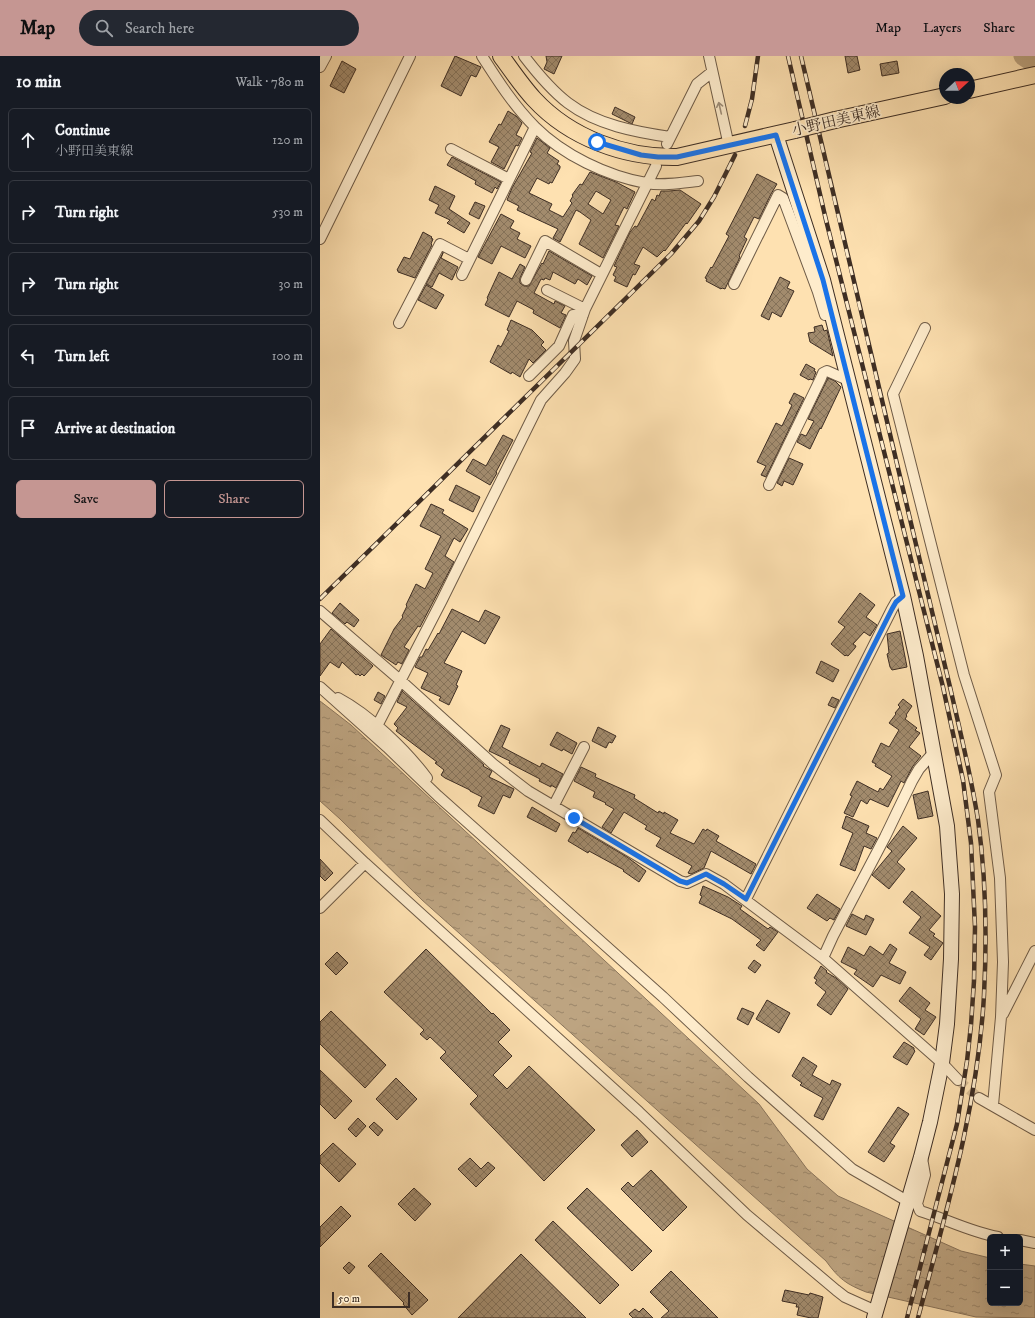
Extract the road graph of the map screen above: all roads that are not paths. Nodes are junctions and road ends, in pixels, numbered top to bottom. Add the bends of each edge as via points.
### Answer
1 (326, 56) edge
2 (410, 56) edge
3 (482, 56) edge
4 (501, 56) edge
5 (524, 56) edge
6 (709, 56) edge
7 (320, 67) edge
8 (712, 72) junction
9 (1033, 76) edge
10 (975, 89) edge
11 (939, 97) edge
12 (534, 127) junction
13 (776, 135) junction
14 (729, 146) junction
15 (451, 149) dead end
16 (656, 166) dead end
17 (508, 179) junction
18 (698, 181) dead end
19 (647, 183) junction
20 (320, 239) edge
21 (469, 259) junction
22 (601, 274) junction
23 (462, 275) dead end
24 (526, 280) dead end
25 (734, 284) dead end
26 (547, 290) dead end
27 (584, 312) junction
28 (833, 318) junction
29 (399, 323) dead end
30 (925, 328) dead end
31 (529, 376) dead end
32 (850, 381) junction
33 (769, 485) dead end
34 (903, 596) junction
35 (320, 611) edge
36 (400, 680) junction
37 (320, 687) edge
38 (332, 699) junction
39 (377, 726) junction
40 (584, 747) dead end
41 (934, 752) junction
42 (438, 796) junction
43 (554, 806) junction
44 (320, 820) edge
45 (365, 863) junction
46 (746, 899) junction
47 (320, 908) edge
48 (1035, 952) edge
49 (823, 958) junction
50 (1001, 1018) junction
51 (942, 1063) junction
52 (958, 1080) tunnel mouth
53 (979, 1098) tunnel mouth
54 (992, 1105) junction
55 (1035, 1130) edge
56 (921, 1156) junction
57 (907, 1206) junction
58 (987, 1234) edge
59 (1023, 1241) edge
60 (1035, 1243) edge
61 (877, 1310) edge

1 - 7 street
2 - 20 street
3 - 12 street via 509,97
4 - 14 main road, 小野田美東線 via 535,100 548,112 597,142 641,155 658,157 677,157
5 - 8 street via 548,86 585,113 623,128 669,140 697,84
6 - 8 street
14 -> 8 street
9 - 10 main road
11 - 13 main road, 小野田美東線, bridge
12 - 17 street
12 - 19 street via 554,144 597,168
13 - 14 main road, 小野田美東線
13 - 28 street
15 - 17 street
16 - 19 street
17 - 21 street
18 - 19 street
19 - 22 street
21 - 23 street
21 - 29 street via 440,244
22 - 24 street via 545,241
22 - 27 street
25 - 28 street via 778,196 783,198 826,317
26 - 27 street
27 - 31 street via 573,315 559,346
27 - 36 street via 574,340 575,359 541,400
28 - 32 street
30 - 50 street via 893,394 964,675 996,775 989,792 1000,878 1003,962
32 - 33 street via 834,373 823,373
32 - 34 street
34 - 41 street
34 - 46 street via 892,609
35 - 36 street
36 - 39 street
36 - 43 street via 493,764 528,791
37 - 38 street
38 - 39 street via 338,698 347,703
38 - 42 street
39 - 42 street via 414,761
40 - 43 street
41 - 49 street via 912,781
41 - 51 street via 947,826 952,894 951,960
42 - 57 street via 852,1169
43 - 46 street via 680,881 687,883 706,874
44 - 45 street
45 - 47 street
45 - 61 street via 640,1112 753,1220 840,1293
46 - 49 street
48 - 50 street
49 - 51 street
50 - 54 street
51 - 52 street
51 - 56 street
53 - 54 street
54 - 55 street
56 - 57 street
56 - 58 street via 926,1175 917,1204 920,1211
57 - 61 street
59 - 60 street

